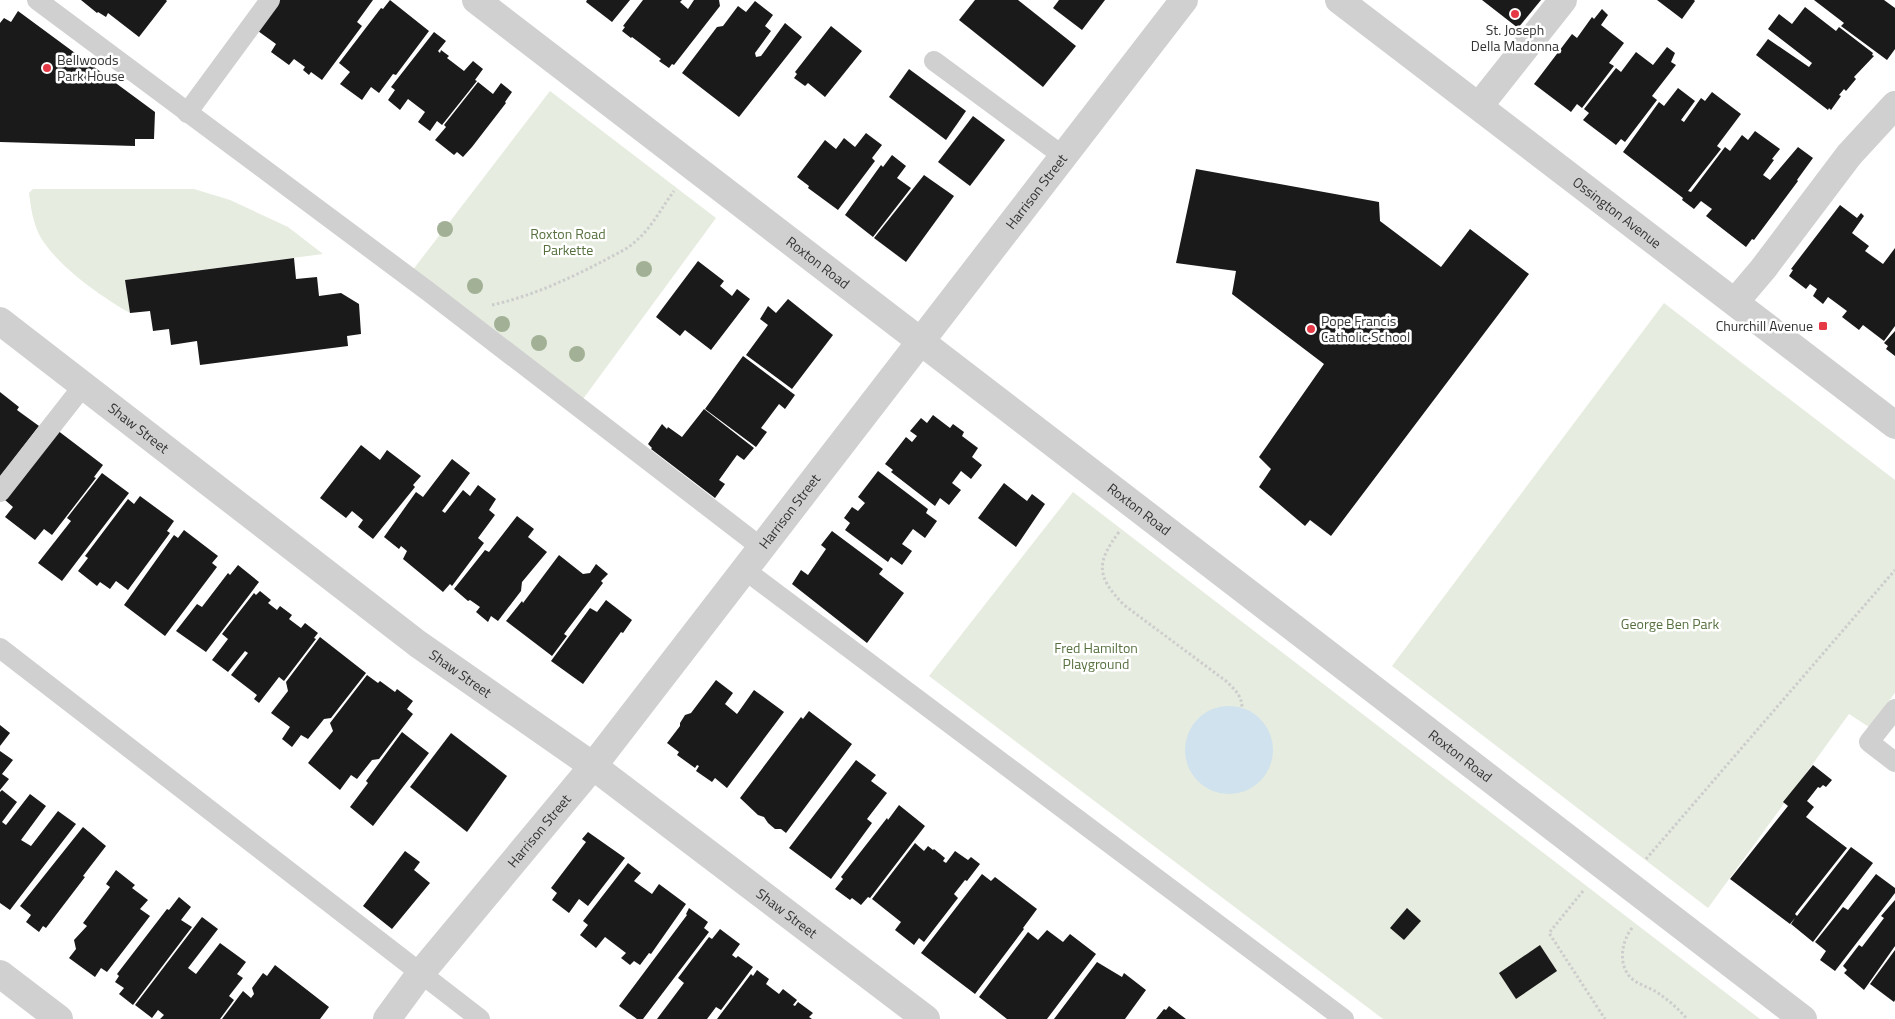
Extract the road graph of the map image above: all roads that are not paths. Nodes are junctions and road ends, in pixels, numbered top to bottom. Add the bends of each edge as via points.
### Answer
1 (37, 0) edge
2 (270, 0) edge
3 (476, 0) edge
4 (1184, 0) edge
5 (1339, 0) edge
6 (1563, 0) edge
7 (934, 61) dead end
8 (1895, 105) edge
9 (1479, 106) junction
10 (186, 112) junction
11 (1063, 156) junction
12 (1735, 302) junction
13 (0, 321) edge
14 (920, 341) junction
15 (83, 386) junction
16 (1895, 425) edge
17 (0, 492) edge
18 (762, 548) junction
19 (745, 570) junction
20 (0, 648) edge
21 (1895, 710) edge
22 (1895, 762) edge
23 (593, 766) junction
24 (0, 974) edge
25 (420, 974) junction
26 (59, 1019) edge
27 (386, 1019) edge
28 (480, 1019) edge
29 (926, 1019) edge
30 (1344, 1019) edge
31 (1802, 1019) edge

1 - 10 lane
2 - 10 lane
3 - 14 street, Roxton Road
4 - 11 street, Harrison Street
5 - 9 street, Ossington Avenue
6 - 9 street
7 - 11 lane
8 - 12 street via 1849,155
9 - 12 street, Ossington Avenue
10 - 18 lane via 429,292
11 - 14 street, Harrison Street
12 - 16 street, Ossington Avenue
13 - 15 street, Shaw Street
14 - 18 street, Harrison Street
14 - 31 street, Roxton Road
15 - 17 lane
15 - 23 street, Shaw Street via 418,644
18 - 19 street, Harrison Street
19 - 23 street, Harrison Street
19 - 30 lane
20 - 25 lane
21 - 22 lane via 1869,742
23 - 25 street, Harrison Street
23 - 29 street, Shaw Street
24 - 26 street
25 - 27 street, Harrison Street
25 - 28 lane

